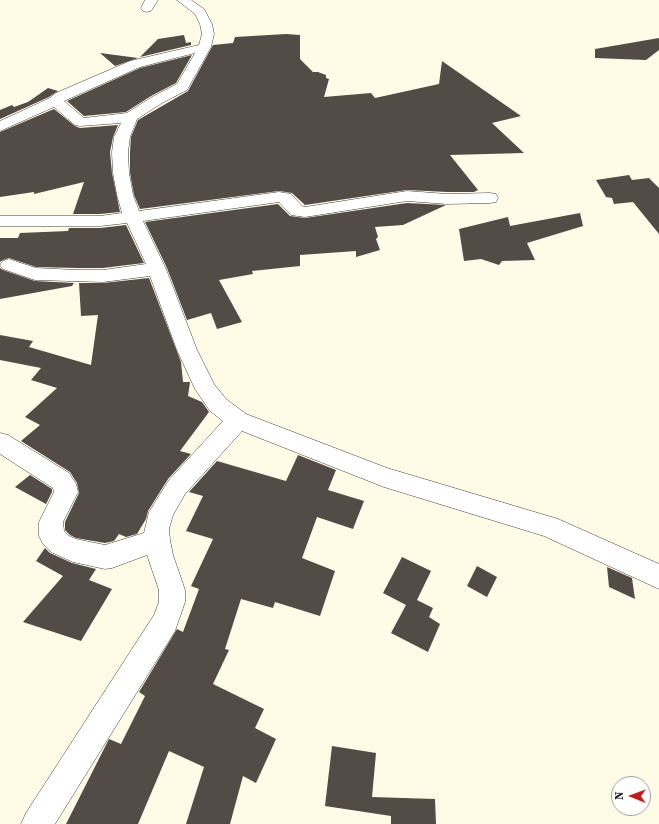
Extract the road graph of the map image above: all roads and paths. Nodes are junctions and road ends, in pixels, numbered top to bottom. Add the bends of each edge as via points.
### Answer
1 (183, 0) edge
2 (205, 46) junction
3 (55, 101) junction
4 (131, 117) junction
5 (0, 127) edge
6 (490, 198) dead end
7 (132, 216) junction
8 (0, 221) edge
9 (9, 265) dead end
10 (157, 268) junction
11 (238, 420) junction
12 (0, 442) edge
13 (157, 540) junction
14 (659, 577) edge
15 (36, 824) edge

1 - 2 street via 200,12 206,24 208,34
2 - 3 street via 135,64 61,96
2 - 4 street via 182,87
3 - 4 street via 80,122
3 - 5 street
4 - 7 street via 122,137 120,152 125,195
6 - 7 street via 407,196 301,212 285,198 279,197
7 - 8 street via 100,221
7 - 10 street
9 - 10 street via 35,274 77,276 103,276
10 - 11 street via 187,350 206,389 218,405
11 - 13 street via 177,487 161,512
11 - 14 street via 384,477 549,527
12 - 13 street via 64,484 66,492 51,522 52,536 60,544 73,550 105,557
13 - 15 street via 172,590 172,602 165,622

